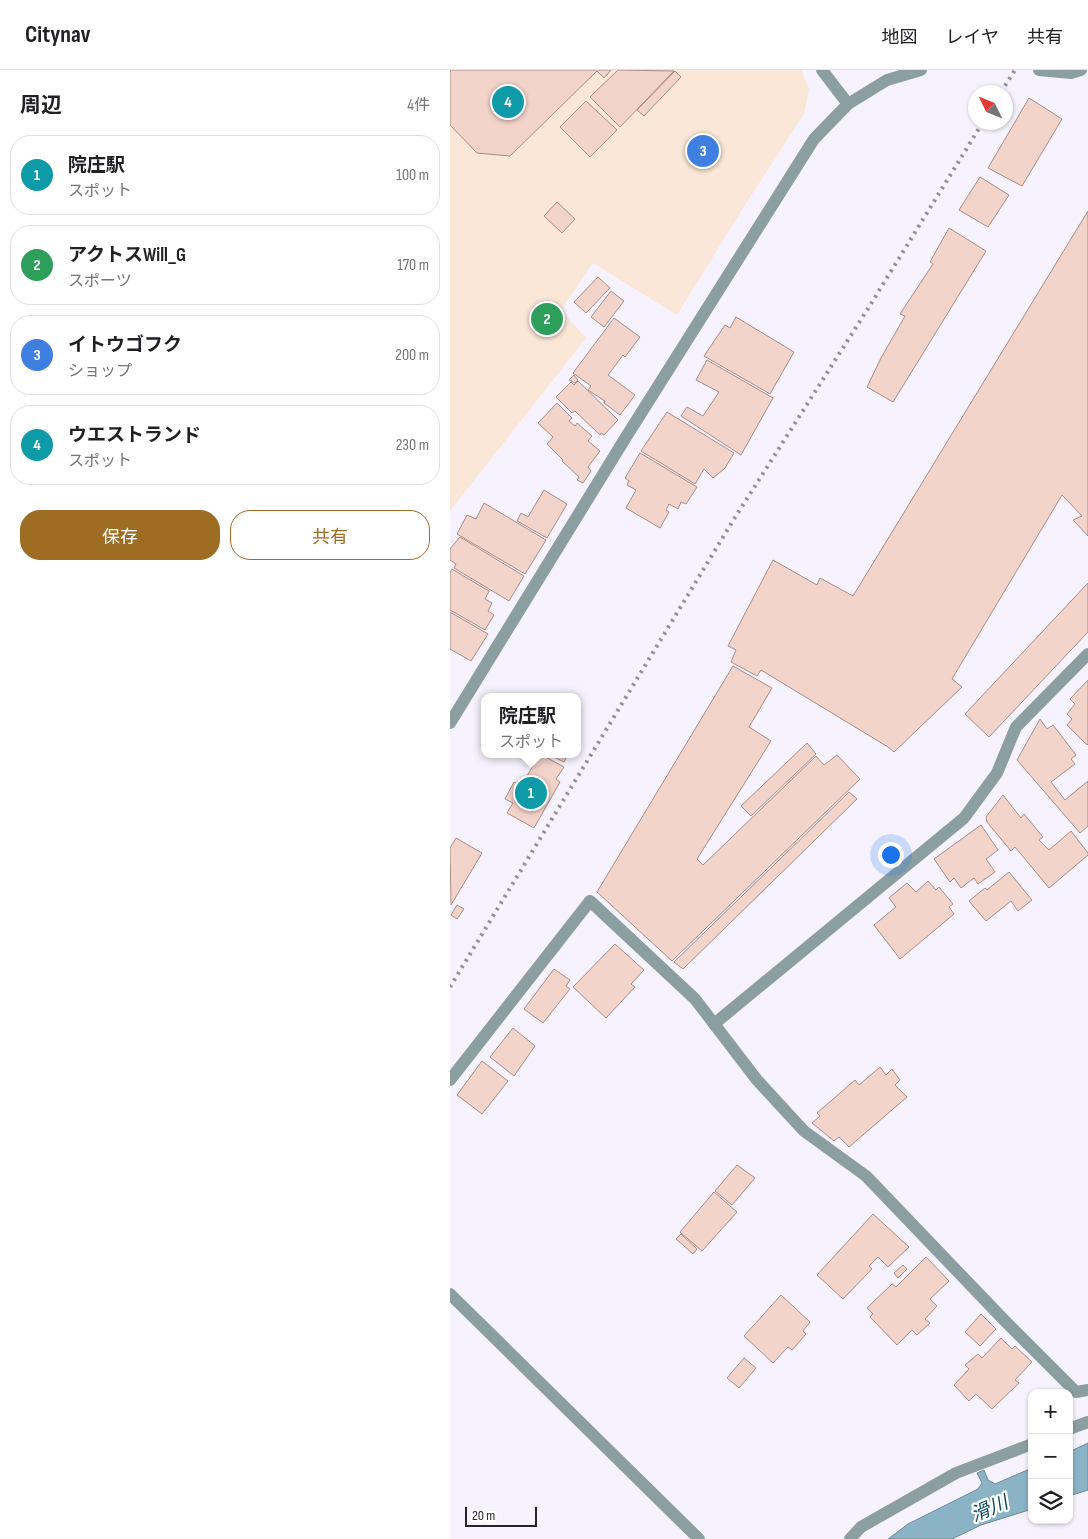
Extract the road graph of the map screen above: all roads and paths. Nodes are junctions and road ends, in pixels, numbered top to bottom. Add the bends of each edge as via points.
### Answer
1 (822, 70) edge
2 (921, 70) edge
3 (1039, 70) edge
4 (1081, 70) edge
5 (848, 104) junction
6 (1088, 654) edge
7 (450, 723) edge
8 (714, 1024) junction
9 (450, 1080) edge
10 (450, 1294) edge
11 (1088, 1390) edge
12 (1088, 1422) edge
13 (1073, 1428) edge
14 (1028, 1446) edge
15 (699, 1539) edge
16 (850, 1539) edge

1 - 5 street
2 - 5 street via 887,80
3 - 4 street via 1071,73
5 - 7 street via 814,139 620,445
6 - 8 street via 1016,727 997,773 964,818
8 - 9 street via 695,999 590,901
8 - 11 street via 757,1080 804,1131 866,1176 1076,1392
10 - 15 street
12 - 13 street
14 - 16 street via 956,1473 861,1527

